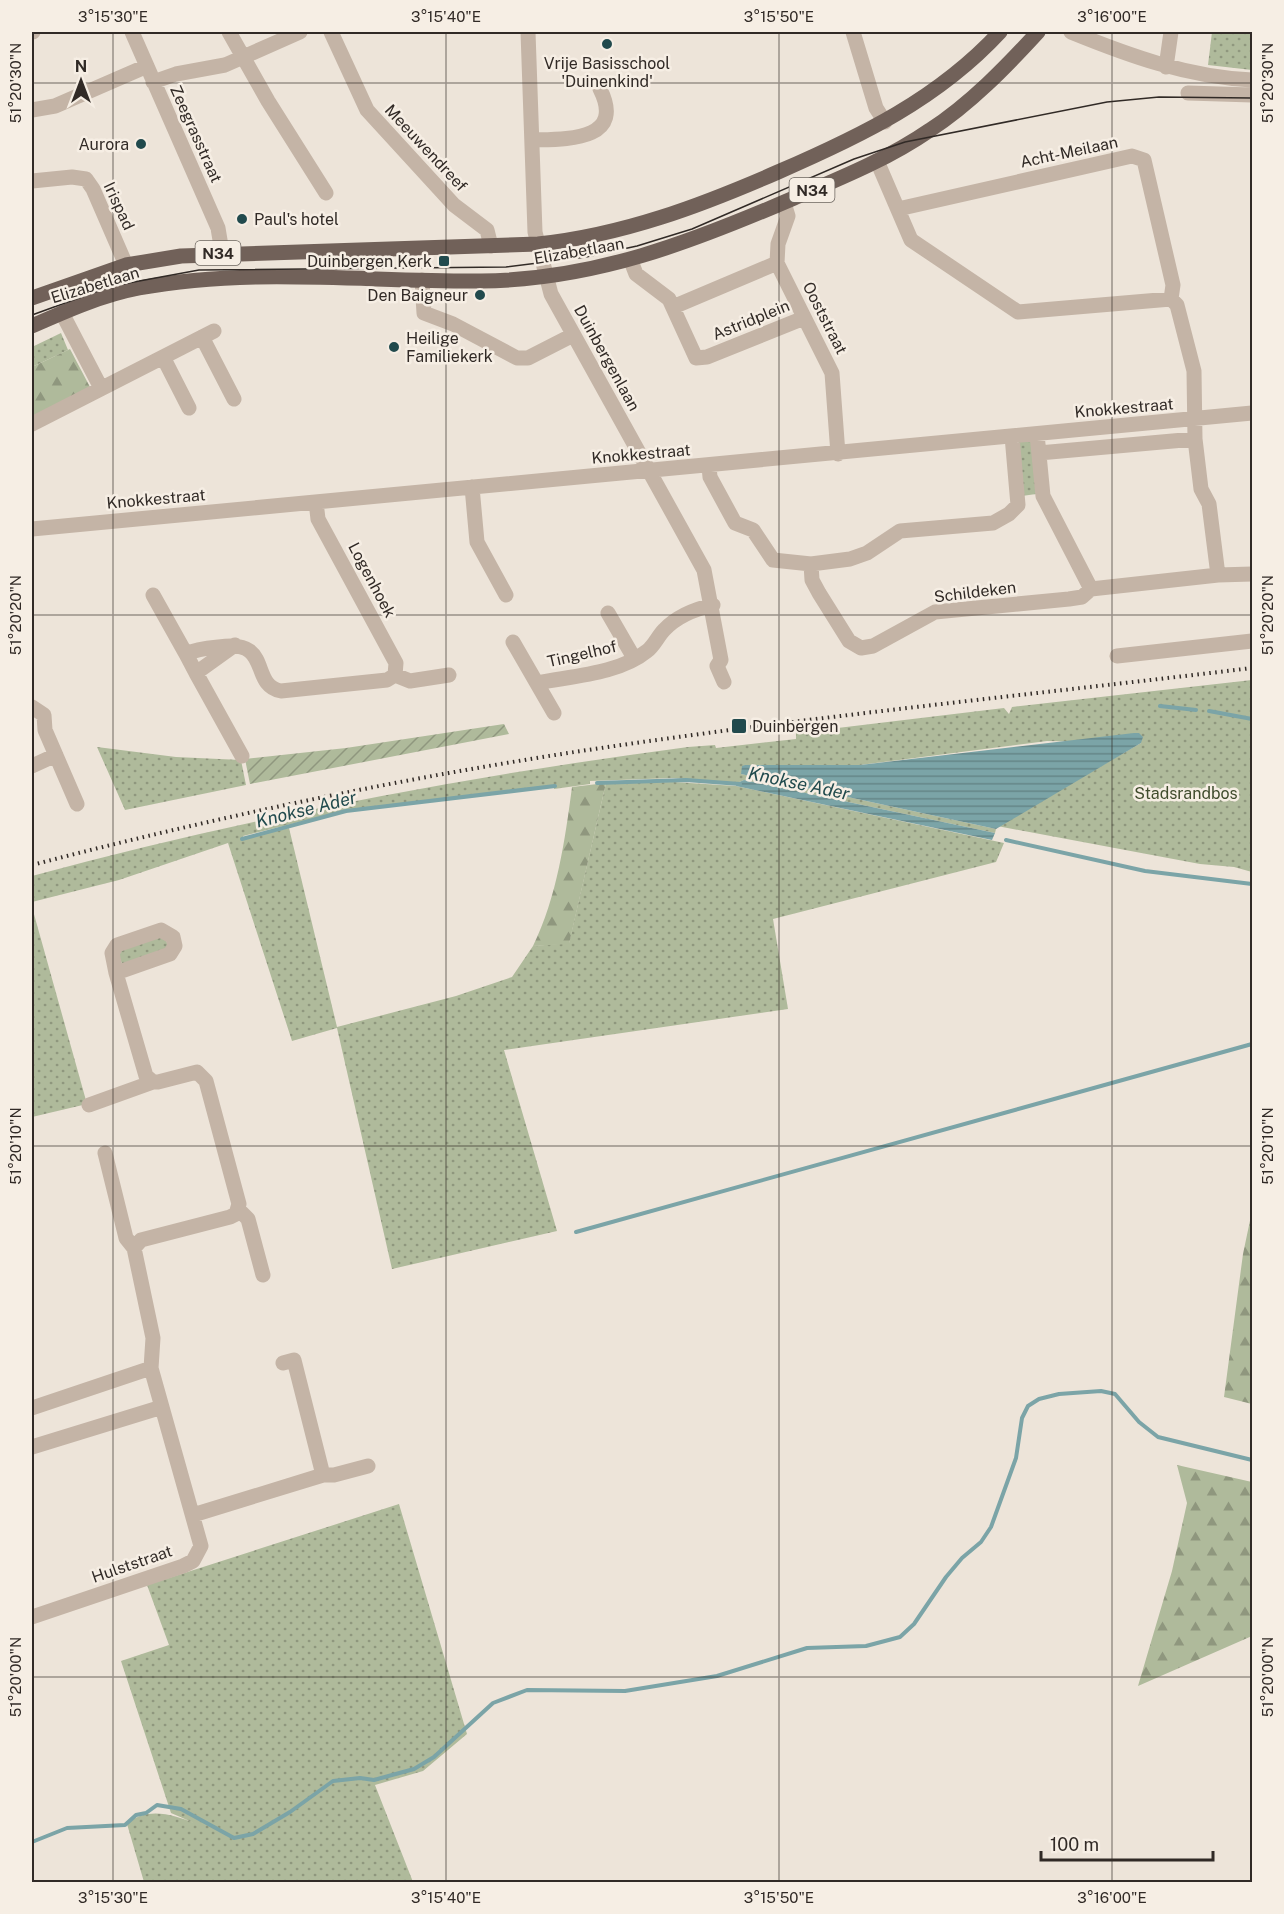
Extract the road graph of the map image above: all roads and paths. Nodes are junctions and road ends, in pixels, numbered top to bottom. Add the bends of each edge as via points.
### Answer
1 (132, 32) edge
2 (229, 32) edge
3 (300, 32) edge
4 (331, 32) edge
5 (528, 32) edge
6 (853, 32) edge
7 (1000, 32) edge
8 (1038, 32) edge
9 (1071, 32) edge
10 (1171, 32) edge
11 (245, 56) junction
12 (147, 66) junction
13 (1166, 67) junction
14 (1217, 77) junction
15 (1252, 80) edge
16 (153, 82) junction
17 (606, 92) dead end
18 (1188, 93) dead end
19 (1218, 95) junction
20 (1252, 95) edge
21 (32, 110) edge
22 (885, 122) junction
23 (533, 140) junction
24 (877, 161) junction
25 (32, 181) edge
26 (326, 193) dead end
27 (784, 202) junction
28 (898, 209) junction
29 (538, 244) junction
30 (491, 246) junction
31 (222, 252) junction
32 (631, 261) junction
33 (777, 263) junction
34 (126, 265) junction
35 (547, 277) junction
36 (422, 280) junction
37 (32, 298) edge
38 (1171, 299) junction
39 (673, 307) junction
40 (62, 312) junction
41 (804, 318) junction
42 (32, 326) edge
43 (573, 335) junction
44 (163, 357) junction
45 (101, 388) junction
46 (234, 399) dead end
47 (189, 408) dead end
48 (1252, 413) edge
49 (1193, 419) junction
50 (32, 424) edge
51 (1037, 434) junction
52 (1012, 436) junction
53 (1195, 439) junction
54 (1038, 453) junction
55 (838, 454) junction
56 (709, 466) junction
57 (650, 471) junction
58 (472, 487) junction
59 (1043, 496) junction
60 (316, 502) junction
61 (1018, 504) junction
62 (32, 529) edge
63 (811, 564) junction
64 (1252, 574) edge
65 (1218, 575) junction
66 (1091, 589) junction
67 (153, 595) dead end
68 (506, 595) dead end
69 (713, 604) junction
70 (608, 613) dead end
71 (1252, 640) edge
72 (513, 642) dead end
73 (235, 645) junction
74 (186, 654) junction
75 (1118, 656) dead end
76 (634, 658) junction
77 (196, 673) junction
78 (395, 675) junction
79 (449, 675) dead end
80 (724, 682) dead end
81 (537, 683) junction
82 (43, 710) edge
83 (554, 713) dead end
84 (56, 755) junction
85 (242, 756) dead end
86 (32, 766) edge
87 (78, 804) dead end
88 (116, 973) dead end
89 (153, 1082) junction
90 (89, 1105) dead end
91 (105, 1153) dead end
92 (239, 1210) junction
93 (134, 1248) junction
94 (263, 1275) dead end
95 (283, 1363) dead end
96 (151, 1368) junction
97 (162, 1407) junction
98 (32, 1408) edge
99 (32, 1447) edge
100 (368, 1466) dead end
101 (322, 1475) junction
102 (194, 1515) junction
103 (32, 1614) edge

1 - 12 street, Zeegrasstraat
2 - 11 street
3 - 11 street
4 - 30 street, Meeuwendreef via 367,110 454,205 487,231
5 - 23 street, Duinbergenlaan
6 - 22 street via 876,108
7 - 22 main road, Elizabetlaan / N34 via 949,80
8 - 24 main road, Elizabetlaan / N34 via 957,110
9 - 13 street
10 - 13 street
11 - 16 street via 225,65
11 - 26 street via 268,101
12 - 16 street, Zeegrasstraat
12 - 21 street via 55,106
13 - 14 street
14 - 15 street
14 - 19 street
16 - 31 street, Zeegrasstraat via 218,228
17 - 23 street via 601,128 593,133
18 - 19 street
19 - 20 street
22 - 29 main road, Elizabetlaan / N34 via 685,211 606,234
23 - 29 street, Duinbergenlaan
24 - 27 main road, Elizabetlaan / N34
24 - 28 street
25 - 34 street, Irispad via 86,179
27 - 32 main road, Elizabetlaan / N34 via 692,242
27 - 33 street via 788,216 777,244
28 - 38 street via 911,240 1018,312
28 - 38 street, Acht-Meilaan via 1139,157 1145,163 1173,285
29 - 30 main road, Elizabetlaan / N34
29 - 35 street, Duinbergenlaan
30 - 31 main road, Elizabetlaan / N34
31 - 34 main road, Elizabetlaan / N34
32 - 35 main road, Elizabetlaan / N34
32 - 39 street, Astridplein via 636,274 669,299
33 - 39 street
33 - 41 street, Ooststraat
34 - 37 main road, Elizabetlaan / N34
35 - 36 main road, Elizabetlaan / N34
35 - 43 street, Duinbergenlaan via 551,294
36 - 40 main road, Elizabetlaan / N34 via 182,282 137,289
36 - 43 street via 424,313 517,358 537,355
38 - 49 street, Acht-Meilaan via 1177,305 1194,371
39 - 41 street, Astridplein via 696,358 700,359
40 - 42 main road, Elizabetlaan / N34
40 - 45 street
41 - 55 street, Ooststraat via 832,373
43 - 57 street, Duinbergenlaan
44 - 45 street
44 - 46 street via 208,334
44 - 47 street
45 - 50 street
48 - 49 street, Knokkestraat
49 - 51 street, Knokkestraat
49 - 53 street
51 - 52 street, Knokkestraat
51 - 54 street
52 - 55 street, Knokkestraat
52 - 61 street
53 - 54 street
53 - 65 street
54 - 59 street
55 - 56 street, Knokkestraat
56 - 57 street, Knokkestraat
56 - 63 street via 710,477 735,523 753,530 773,560
57 - 58 street, Knokkestraat
57 - 69 street, Duinbergenlaan via 704,570
58 - 60 street, Knokkestraat
58 - 68 street via 477,542
59 - 61 street
59 - 66 street
60 - 62 street, Knokkestraat
60 - 78 street, Logenhoek via 318,519 396,663
61 - 63 street via 993,523 900,531 867,553
63 - 66 street, Schildeken via 812,580 819,593 849,641 861,648 873,646 935,612 1069,599 1082,597
64 - 65 street, Schildeken
65 - 66 street, Schildeken
67 - 74 street
69 - 76 street, Tingelhof via 680,616 648,651
69 - 80 street, Duinbergenlaan via 721,660 717,666
70 - 76 street, Tingelhof
71 - 75 street
72 - 81 street, Tingelhof
73 - 74 street
73 - 77 street
73 - 78 street via 250,650 273,690 387,680
74 - 77 street
76 - 81 street, Tingelhof via 610,669
77 - 85 street
78 - 79 street via 410,681
81 - 83 street, Tingelhof
82 - 84 street via 45,730
84 - 86 street
84 - 87 street
88 - 89 street via 144,1071
89 - 90 street
89 - 92 street via 192,1072 202,1076
91 - 93 street, Hulststraat via 126,1238
92 - 93 street via 230,1217 141,1240
92 - 94 street via 248,1219
93 - 96 street, Hulststraat via 153,1338
95 - 101 street via 294,1360
96 - 97 street, Hulststraat
96 - 98 street
97 - 99 street
97 - 102 street, Hulststraat
100 - 101 street
101 - 102 street
102 - 103 street, Hulststraat via 201,1546 193,1561

